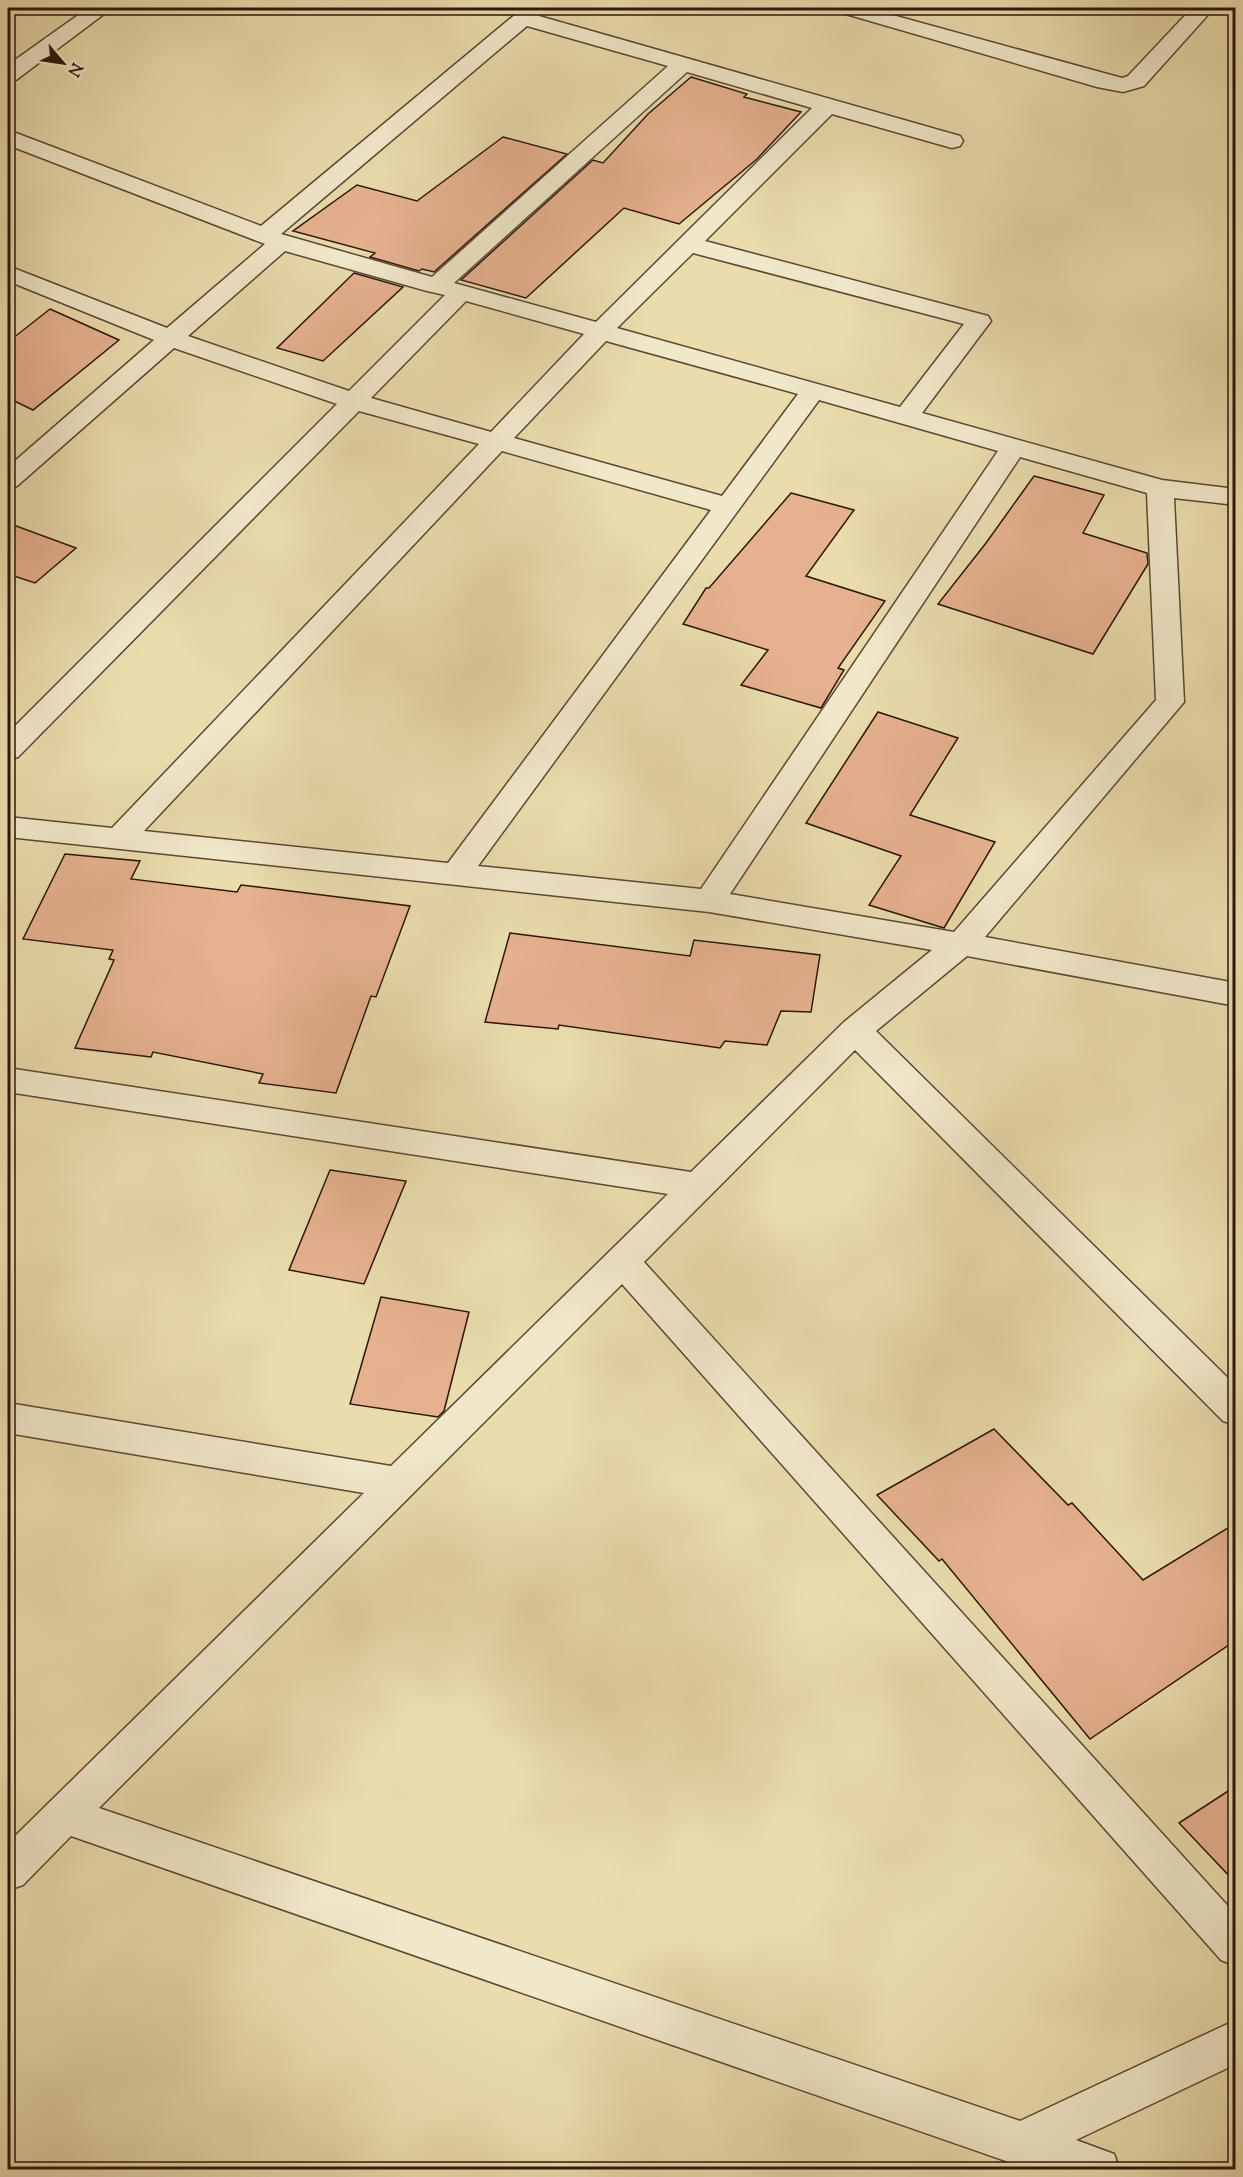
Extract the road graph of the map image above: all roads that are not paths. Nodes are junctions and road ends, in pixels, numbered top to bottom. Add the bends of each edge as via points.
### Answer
1 (101, 8) edge
2 (846, 8) edge
3 (1203, 8) edge
4 (529, 13) edge
5 (682, 65) junction
6 (8, 75) edge
7 (827, 106) junction
8 (8, 137) edge
9 (952, 141) dead end
10 (272, 239) junction
11 (688, 244) junction
12 (8, 273) edge
13 (448, 289) junction
14 (600, 332) junction
15 (170, 338) junction
16 (813, 391) junction
17 (353, 401) junction
18 (906, 417) junction
19 (494, 443) junction
20 (1014, 447) junction
21 (8, 480) edge
22 (1160, 488) junction
23 (1236, 497) edge
24 (728, 506) junction
25 (8, 750) edge
26 (8, 826) edge
27 (120, 838) junction
28 (456, 874) junction
29 (709, 901) junction
30 (961, 944) junction
31 (1236, 995) edge
32 (855, 1030) junction
33 (8, 1080) edge
34 (698, 1186) junction
35 (622, 1261) junction
36 (1236, 1410) edge
37 (8, 1418) edge
38 (398, 1483) junction
39 (64, 1815) junction
40 (8, 1871) edge
41 (1236, 1946) edge
42 (1236, 2042) edge
43 (1022, 2144) junction
44 (1098, 2169) edge

1 - 6 street
2 - 3 street via 1123,85 1136,81
4 - 5 street
4 - 10 street
5 - 7 street
5 - 13 street
7 - 9 street
7 - 11 street
8 - 10 street
10 - 13 street
10 - 15 street
11 - 14 street
11 - 18 street via 979,321
12 - 15 street
13 - 14 street
13 - 17 street
14 - 16 street
14 - 19 street
15 - 17 street
15 - 21 street
16 - 18 street
16 - 24 street
17 - 19 street
17 - 25 street
18 - 20 street
19 - 24 street
19 - 27 street
20 - 22 street
20 - 29 street
22 - 23 street
22 - 30 street via 1170,702
24 - 28 street
26 - 27 street
27 - 28 street
28 - 29 street
29 - 30 street
30 - 31 street
30 - 32 street
32 - 34 street
32 - 36 street
33 - 34 street
34 - 35 street
35 - 38 street
35 - 41 street
37 - 38 street
38 - 39 street
39 - 40 street
39 - 43 street
42 - 43 street
43 - 44 street

